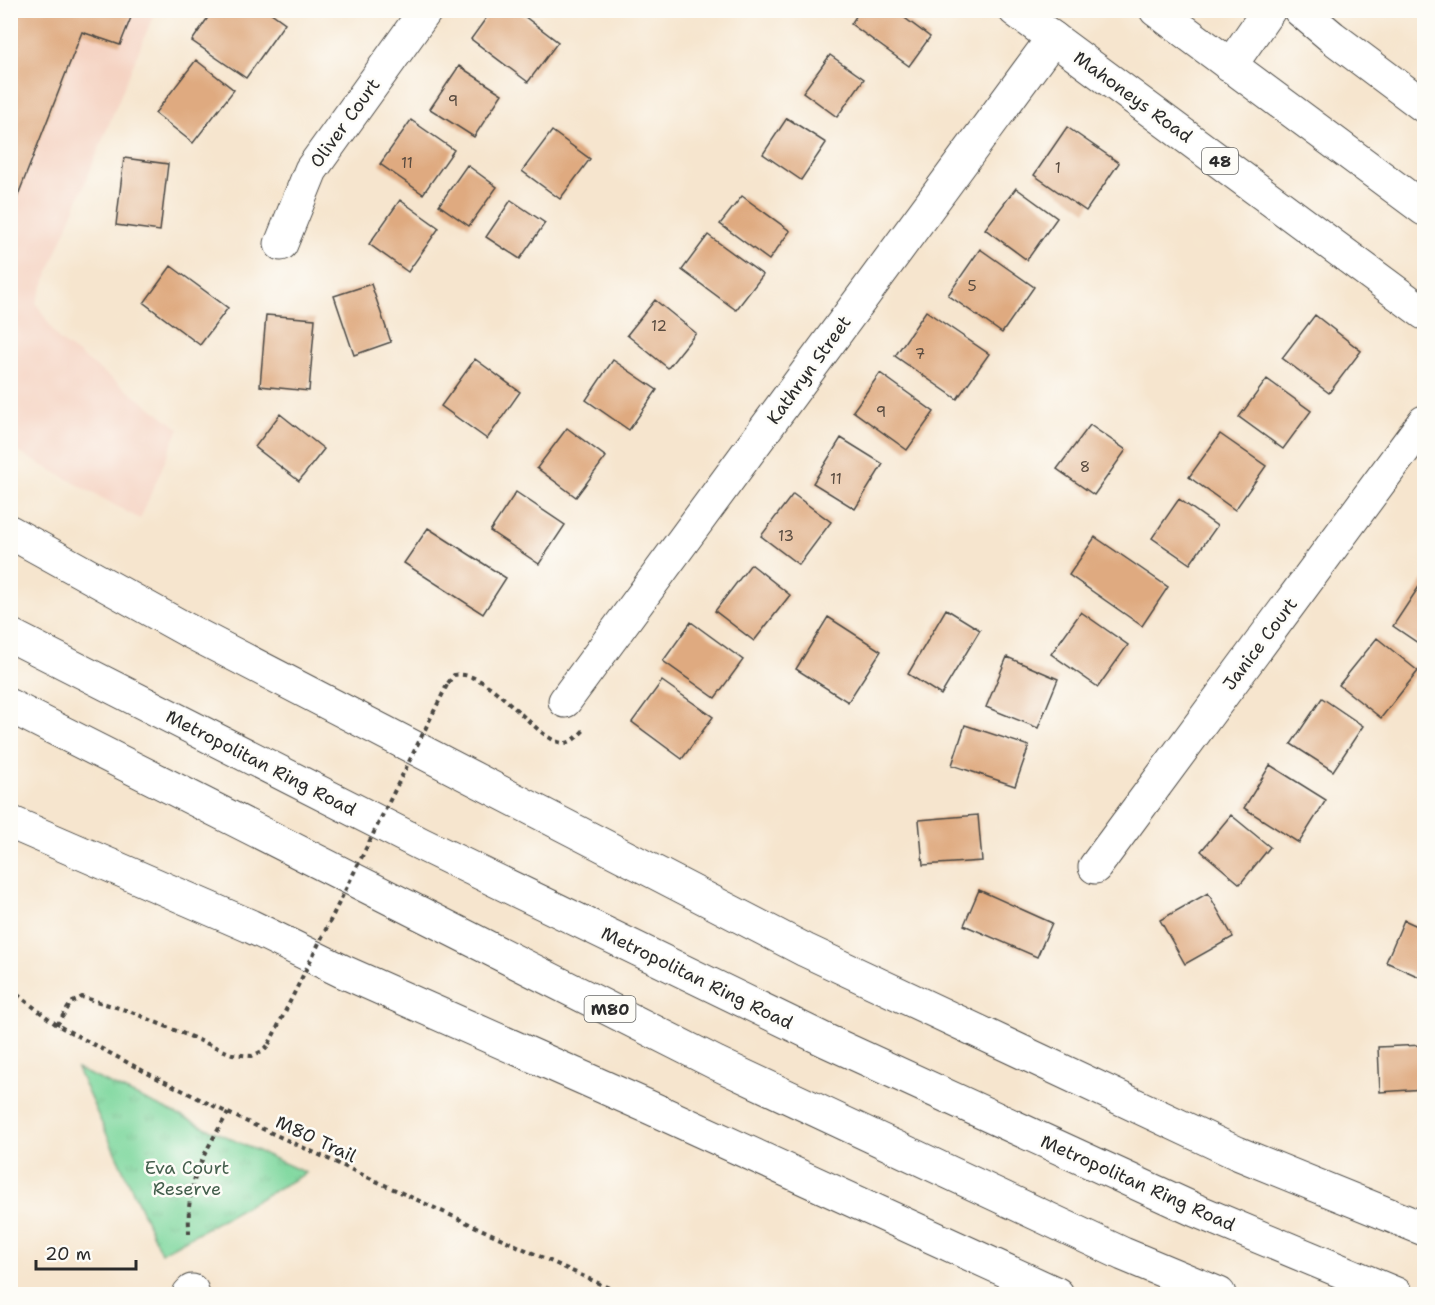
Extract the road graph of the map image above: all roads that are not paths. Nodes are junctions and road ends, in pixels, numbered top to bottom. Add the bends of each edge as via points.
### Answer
1 (426, 10) edge
2 (1015, 10) edge
3 (1156, 10) edge
4 (1269, 10) edge
5 (1300, 10) edge
6 (1053, 39) junction
7 (1230, 66) junction
8 (1425, 106) edge
9 (1425, 209) edge
10 (280, 243) dead end
11 (1425, 313) edge
12 (1425, 422) edge
13 (10, 532) edge
14 (10, 635) edge
15 (565, 701) road end
16 (10, 706) edge
17 (10, 822) edge
18 (1095, 867) dead end
19 (1425, 1229) edge
20 (1057, 1294) edge
21 (1219, 1294) edge
22 (1396, 1294) edge

1 - 10 main road, Oliver Court via 311,170
2 - 6 main road, Mahoneys Road / 48
3 - 7 main road
4 - 7 main road
5 - 8 main road
6 - 11 main road, Mahoneys Road / 48
6 - 15 main road, Kathryn Street
7 - 9 main road
12 - 18 main road, Janice Court
13 - 19 main road via 197,635 805,950 1237,1153
14 - 22 main road, Metropolitan Ring Road via 421,844 827,1041 1195,1210
16 - 21 main road, M80 via 716,1063 1123,1254
17 - 20 main road via 250,926

